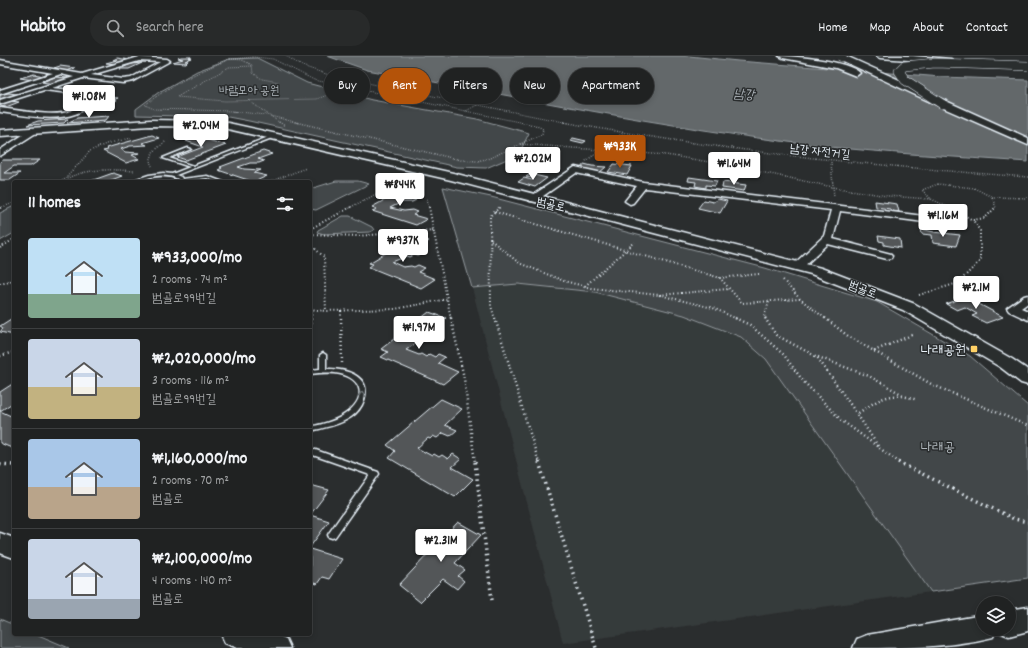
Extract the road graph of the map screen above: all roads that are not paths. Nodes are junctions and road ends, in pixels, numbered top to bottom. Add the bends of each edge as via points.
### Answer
1 (783, 56) edge
2 (841, 56) edge
3 (880, 56) edge
4 (0, 62) edge
5 (1028, 62) edge
6 (1028, 66) edge
7 (62, 73) junction
8 (82, 76) junction
9 (0, 83) edge
10 (19, 86) junction
11 (43, 89) junction
12 (0, 92) edge
13 (0, 102) edge
14 (942, 104) junction
15 (0, 110) edge
16 (35, 131) junction
17 (0, 133) edge
18 (275, 136) junction
19 (1028, 142) edge
20 (189, 148) dead end
21 (0, 154) edge
22 (194, 167) junction
23 (172, 175) junction
24 (140, 180) edge
25 (181, 180) edge
26 (188, 180) edge
27 (215, 180) edge
28 (643, 185) junction
29 (533, 199) junction
30 (630, 201) dead end
31 (836, 208) junction
32 (924, 219) dead end
33 (826, 240) junction
34 (887, 256) dead end
35 (798, 266) junction
36 (1028, 298) edge
37 (1028, 316) edge
38 (323, 355) dead end
39 (323, 370) junction
40 (312, 372) edge
41 (1028, 379) edge
42 (312, 429) edge
43 (312, 452) edge
44 (332, 535) dead end
45 (0, 543) edge
46 (12, 547) edge
47 (1028, 619) edge
48 (1016, 622) edge
49 (976, 629) edge
50 (242, 636) edge
51 (276, 648) edge
52 (867, 648) edge

1 - 14 street, bridge via 838,66
2 - 14 street, bridge
3 - 5 street via 948,61
4 - 7 street
6 - 14 street, bridge via 922,63 904,66 899,71 905,80
7 - 8 street
7 - 10 street
8 - 8 street via 139,59 167,61 133,79 123,81
8 - 11 street
9 - 10 street
10 - 12 street
11 - 13 street
11 - 15 street via 98,94 99,97 71,114
14 - 19 street
16 - 17 street, 범골로
16 - 18 street, 범골로 via 150,123 219,124
16 - 21 street
18 - 22 lane
18 - 29 street, 범골로 via 453,177
20 - 22 lane via 165,158
22 - 23 lane
23 - 24 lane
23 - 25 lane
26 - 27 lane via 207,177
28 - 29 street via 575,170
28 - 30 street
28 - 31 street
29 - 35 street, 범골로
31 - 32 street
31 - 33 street
33 - 34 street
33 - 35 street
35 - 41 street, 범골로 via 909,307 1006,363
36 - 37 street via 1012,308
38 - 39 lane
39 - 40 lane
42 -> 39 lane via 324,428 351,415 360,406 363,396 363,387 357,379 342,371
43 - 44 lane via 374,474
45 - 46 street
47 - 48 street
49 - 52 street
50 - 51 street

